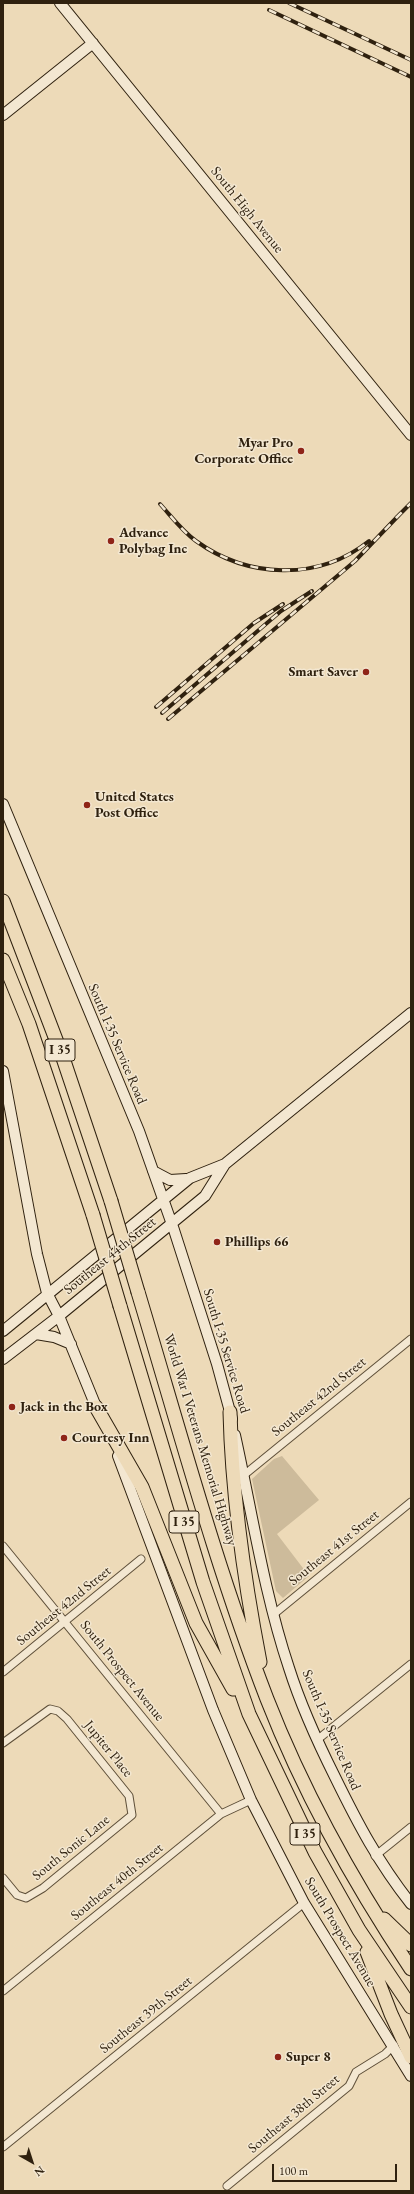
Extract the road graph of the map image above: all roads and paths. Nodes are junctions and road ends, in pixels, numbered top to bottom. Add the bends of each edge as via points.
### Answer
1 (60, 3) edge
2 (93, 43) junction
3 (3, 115) edge
4 (411, 435) edge
5 (3, 804) edge
6 (3, 901) edge
7 (3, 960) edge
8 (411, 1013) edge
9 (3, 1071) edge
10 (225, 1164) junction
11 (153, 1171) junction
12 (190, 1178) junction
13 (164, 1199) junction
14 (172, 1223) junction
15 (47, 1293) junction
16 (59, 1316) junction
17 (3, 1331) edge
18 (36, 1334) junction
19 (411, 1339) edge
20 (71, 1344) junction
21 (3, 1359) edge
22 (96, 1406) junction
23 (230, 1412) junction
24 (244, 1475) junction
25 (411, 1502) edge
26 (3, 1546) edge
27 (141, 1559) dead end
28 (274, 1614) junction
29 (64, 1622) junction
30 (411, 1664) edge
31 (3, 1672) edge
32 (268, 1701) junction
33 (258, 1734) junction
34 (317, 1740) junction
35 (3, 1743) edge
36 (252, 1800) junction
37 (220, 1814) junction
38 (132, 1815) joint
39 (411, 1827) edge
40 (375, 1856) junction
41 (3, 1878) edge
42 (304, 1903) junction
43 (411, 1904) edge
44 (370, 1905) junction
45 (359, 1930) junction
46 (411, 1945) edge
47 (411, 1969) edge
48 (3, 1991) edge
49 (411, 2007) edge
50 (394, 2045) junction
51 (411, 2057) edge
52 (411, 2076) edge
53 (3, 2147) edge
54 (227, 2186) dead end

1 - 2 main road, South High Avenue
2 - 3 main road
2 - 4 main road, South High Avenue
5 - 11 main road, South I-35 Service Road
6 - 32 highway, World War I Veterans Memorial Highway / I 35, bridge via 63,1058 111,1201 236,1615
7 - 33 highway, I 35, bridge via 31,1031 93,1216 203,1582
8 - 10 main road, Southeast 44th Street
9 - 15 main road
10 - 12 main road, Southeast 44th Street
10 - 14 main road, Southeast 44th Street via 205,1196
11 - 12 main road via 170,1180
11 - 13 main road, South I-35 Service Road
12 - 13 main road, Southeast 44th Street
13 - 14 main road, South I-35 Service Road
13 - 15 main road, Southeast 44th Street
14 - 16 main road, Southeast 44th Street
14 - 23 main road, South I-35 Service Road
15 - 16 main road
15 - 17 main road, Southeast 44th Street
16 - 18 main road, Southeast 44th Street
16 - 20 main road
18 - 20 main road via 54,1337
18 - 21 main road, Southeast 44th Street
19 - 24 street, Southeast 42nd Street
20 - 22 main road
22 - 33 highway via 142,1487 196,1623
22 - 36 main road via 121,1462 213,1710
23 - 24 main road, South I-35 Service Road
23 - 32 highway via 231,1464 243,1569
24 - 28 main road, South I-35 Service Road
25 - 28 street, Southeast 41st Street
26 - 29 street, South Prospect Avenue
27 - 29 street, Southeast 42nd Street
28 - 34 main road, South I-35 Service Road via 289,1667
29 - 31 street, Southeast 42nd Street
29 - 37 street, South Prospect Avenue
30 - 34 street
32 - 44 highway, World War I Veterans Memorial Highway / I 35 via 319,1813
33 - 45 highway, I 35 via 315,1852
34 - 40 main road, South I-35 Service Road
35 - 38 street, Jupiter Place via 50,1709 58,1711 130,1796
36 - 37 street, Southeast 40th Street
36 - 42 main road, South Prospect Avenue
37 - 48 street, Southeast 40th Street
38 - 41 street, South Sonic Lane via 43,1888 26,1898 17,1895
39 - 40 street
40 - 43 main road, South I-35 Service Road
42 - 50 main road, South Prospect Avenue
42 - 53 street, Southeast 39th Street
44 - 46 highway
44 - 47 highway, World War I Veterans Memorial Highway / I 35
45 - 49 highway, I 35
45 - 51 highway via 391,2014
50 - 52 main road, South Prospect Avenue
50 - 54 street, Southeast 38th Street via 385,2054 356,2072 350,2086

